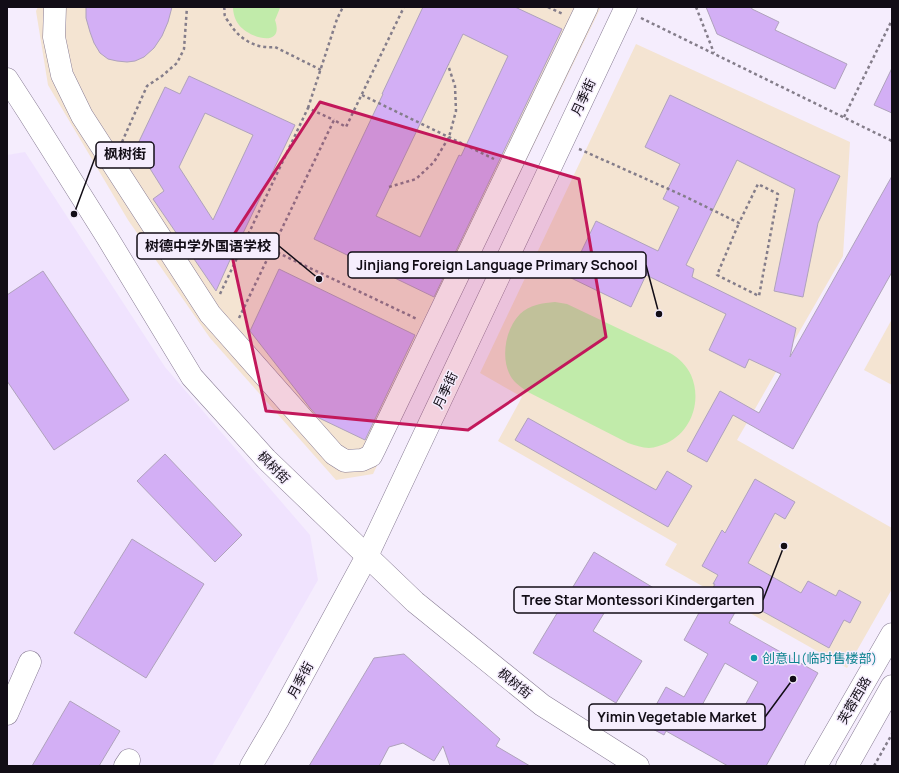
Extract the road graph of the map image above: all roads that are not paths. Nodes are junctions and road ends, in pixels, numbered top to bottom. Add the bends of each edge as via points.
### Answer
1 (55, 7) edge
2 (587, 7) edge
3 (625, 8) edge
4 (7, 79) edge
5 (367, 556) junction
6 (892, 634) edge
7 (30, 662) dead end
8 (892, 686) edge
9 (7, 714) edge
10 (251, 766) edge
11 (638, 766) edge
12 (816, 766) edge
13 (847, 766) edge

1 - 2 street via 54,37 62,75 82,116 210,314 334,454 346,461 362,460 371,456
3 - 5 street, 月季街
4 - 5 street, 枫树街 via 108,237 192,377 266,459
5 - 10 street, 月季街
5 - 11 street, 枫树街 via 415,602 542,705
6 - 12 street, 芙蓉西路
7 - 9 street
8 - 13 street, 芙蓉西路

